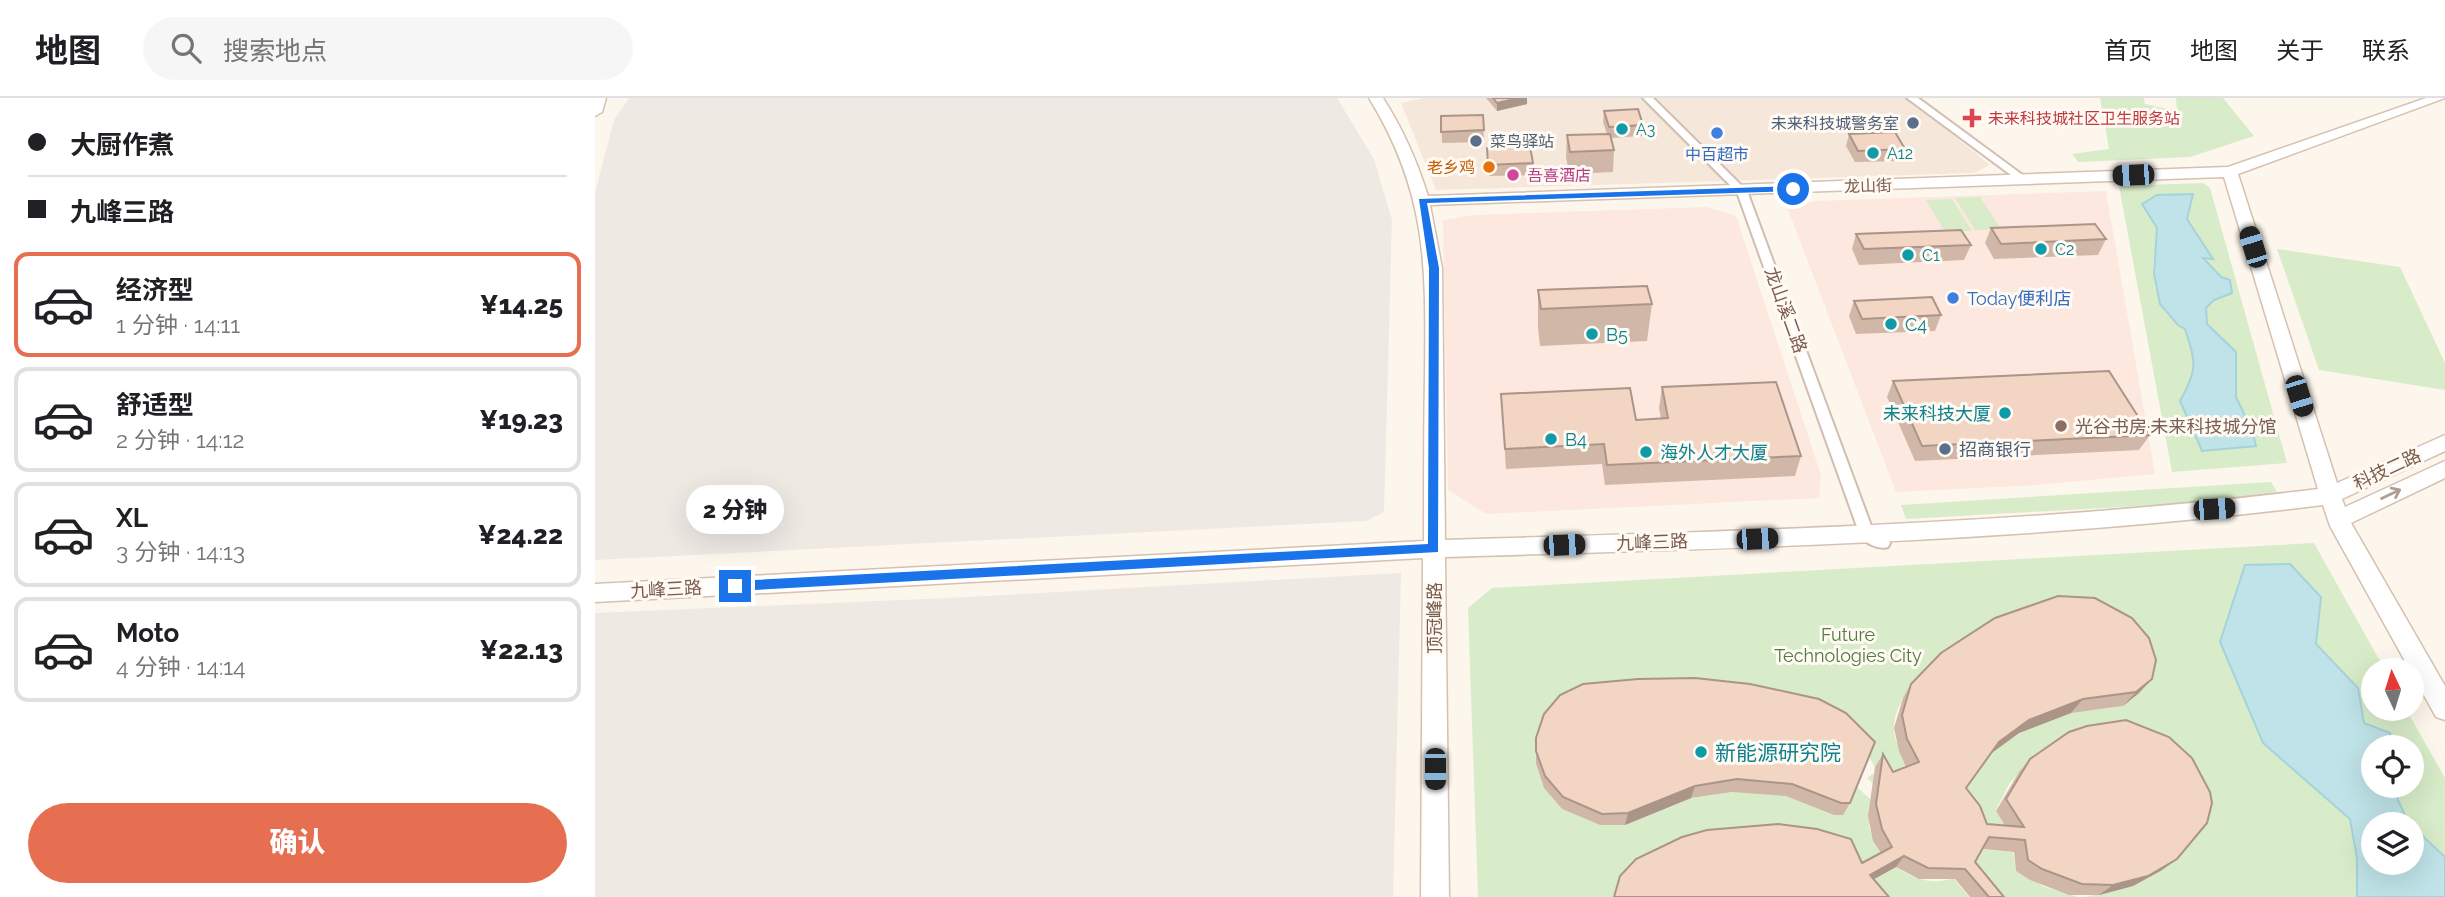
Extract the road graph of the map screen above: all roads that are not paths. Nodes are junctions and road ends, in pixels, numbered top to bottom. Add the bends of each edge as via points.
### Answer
1 (599, 98) edge
2 (1376, 98) edge
3 (1648, 98) edge
4 (1912, 98) edge
5 (2439, 98) edge
6 (595, 112) edge
7 (2230, 172) junction
8 (2023, 179) junction
9 (1742, 191) junction
10 (1422, 201) junction
11 (2445, 442) edge
12 (2445, 470) edge
13 (2329, 496) junction
14 (2338, 520) junction
15 (1875, 539) junction
16 (1434, 549) junction
17 (595, 593) edge
18 (2445, 709) edge
19 (1435, 897) edge

1 - 6 street
2 - 10 street, 顶冠峰路 via 1393,123
3 - 9 street, 龙山溪二路
4 - 8 street
5 - 7 street, 龙山街
7 - 8 street, 龙山街
7 - 13 street
8 - 9 street, 龙山街
9 - 10 street, 龙山街
9 - 15 street, 龙山溪二路
10 - 16 street, 顶冠峰路 via 1434,268
11 - 13 street, 科技二路
14 -> 12 street, 科技二路
13 - 14 street
13 - 15 street, 九峰三路
14 - 18 street
15 - 16 street, 九峰三路
16 - 17 street, 九峰三路
16 - 19 street, 顶冠峰路

